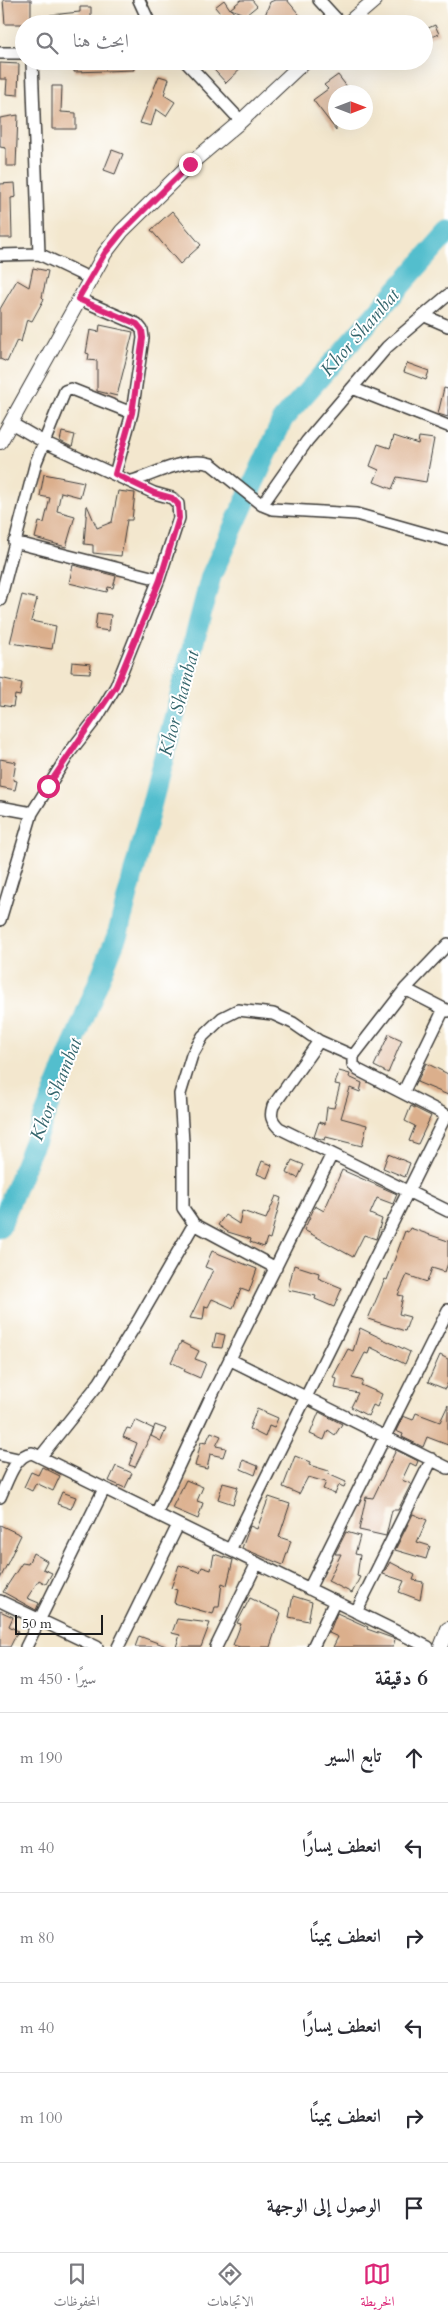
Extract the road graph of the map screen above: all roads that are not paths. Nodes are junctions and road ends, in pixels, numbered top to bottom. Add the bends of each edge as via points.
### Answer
1 (138, 0) edge
2 (319, 0) edge
3 (375, 0) edge
4 (146, 15) edge
5 (333, 15) edge
6 (358, 15) edge
7 (0, 53) edge
8 (15, 53) edge
9 (32, 70) edge
10 (193, 70) edge
11 (295, 70) edge
12 (241, 121) junction
13 (39, 254) junction
14 (0, 255) edge
15 (89, 278) junction
16 (448, 295) edge
17 (78, 299) junction
18 (425, 316) junction
19 (448, 326) edge
20 (352, 388) junction
21 (132, 413) junction
22 (10, 423) junction
23 (448, 426) edge
24 (0, 442) edge
25 (44, 442) junction
26 (115, 474) junction
27 (132, 481) junction
28 (262, 505) junction
29 (448, 540) edge
30 (14, 542) junction
31 (160, 580) junction
32 (0, 600) edge
33 (0, 806) edge
34 (32, 813) junction
35 (0, 920) edge
36 (448, 944) edge
37 (405, 989) junction
38 (446, 1010) edge
39 (319, 1041) junction
40 (353, 1056) junction
41 (402, 1092) junction
42 (447, 1116) edge
43 (332, 1154) junction
44 (408, 1192) junction
45 (448, 1211) edge
46 (194, 1224) junction
47 (276, 1268) junction
48 (448, 1310) edge
49 (231, 1360) junction
50 (306, 1397) junction
51 (385, 1435) junction
52 (0, 1455) edge
53 (41, 1456) junction
54 (18, 1459) junction
55 (432, 1459) junction
56 (448, 1468) edge
57 (104, 1489) junction
58 (0, 1497) edge
59 (156, 1514) junction
60 (178, 1525) junction
61 (230, 1550) junction
62 (257, 1563) junction
63 (309, 1589) junction
64 (0, 1601) edge
65 (335, 1602) junction
66 (356, 1612) junction
67 (40, 1620) junction
68 (448, 1629) edge
69 (26, 1647) edge
70 (97, 1647) edge
71 (118, 1647) edge
72 (216, 1647) edge
73 (313, 1647) edge
74 (428, 1647) edge
75 (441, 1647) edge

1 - 4 street
2 - 5 street
3 - 6 street
7 - 8 street
9 - 13 street
10 - 12 street
11 - 12 street
12 - 15 street via 190,164 122,232
13 - 14 street
13 - 15 street
15 - 17 street
16 - 18 street
17 - 21 street via 137,324 142,330
17 - 22 street
18 - 19 street
18 - 20 street via 387,347
20 - 23 street
20 - 28 street via 301,448
21 - 25 street via 68,389
21 - 26 street
22 - 24 street
22 - 25 street
25 - 26 street
25 - 30 street
26 - 27 street
27 - 28 street via 201,461 210,464
27 - 31 street via 172,498 178,504 179,518
28 - 29 street via 283,510 356,514
30 - 31 street
30 - 32 street
31 - 34 street via 116,686
33 - 34 street
34 - 35 street
36 - 37 street
37 - 38 street
37 - 40 street
38 - 41 street
39 - 40 street
39 - 43 street via 270,1115 279,1128
39 - 46 street via 293,1023 273,1014 252,1010 229,1013 203,1036 192,1055 180,1094 183,1208
40 - 41 street via 353,1064 358,1070
41 - 42 street
42 - 44 street
43 - 44 street
43 - 47 street
44 - 45 street
44 - 50 street
46 - 47 street
46 - 53 street via 100,1382
47 - 49 street
48 - 51 street
49 - 50 street
49 - 59 street
50 - 51 street
50 - 61 street
51 - 55 street
51 - 63 street
52 - 54 street
53 - 54 street via 32,1453
53 - 57 street
54 - 58 street
55 - 56 street
55 - 66 street
57 - 59 street
57 - 67 street
59 - 60 street
60 - 61 street
60 - 71 street
61 - 62 street
62 - 63 street
62 - 72 street
63 - 65 street
64 - 67 street
65 - 66 street
65 - 73 street
66 - 74 street
67 - 69 street
67 - 70 street
68 - 75 street

